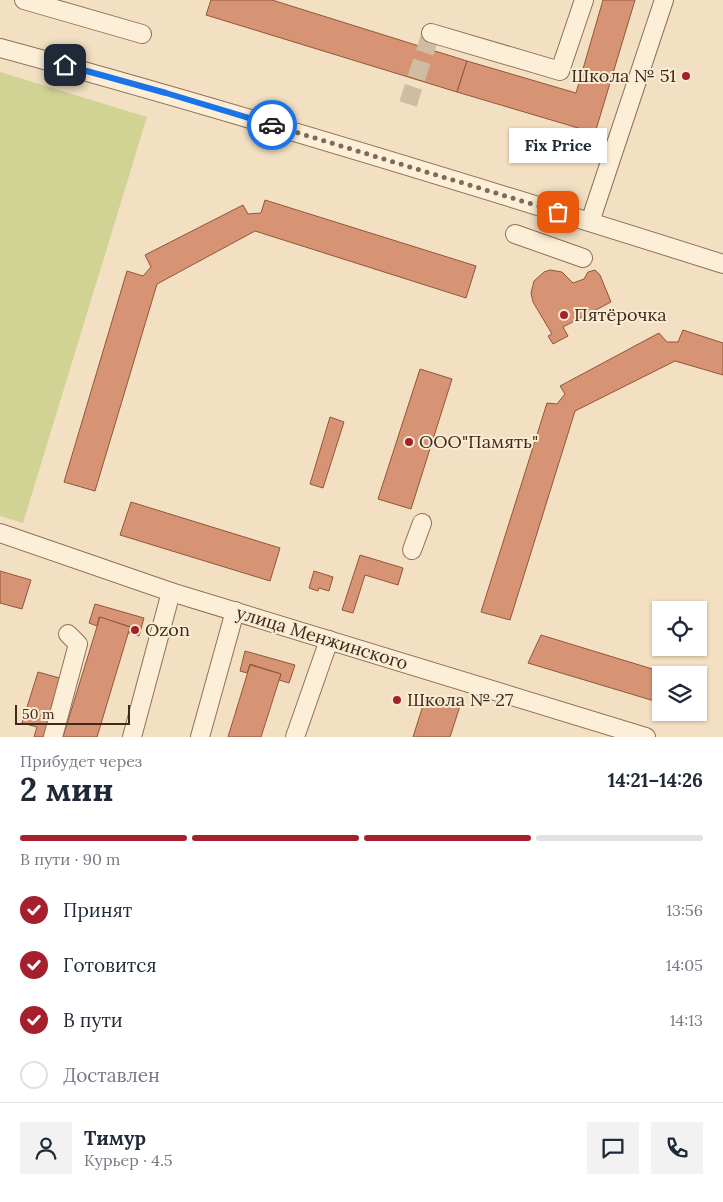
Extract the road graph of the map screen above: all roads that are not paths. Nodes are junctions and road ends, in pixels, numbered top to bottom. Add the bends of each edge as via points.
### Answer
1 (24, 0) edge
2 (584, 0) edge
3 (664, 0) edge
4 (431, 33) dead end
5 (142, 34) dead end
6 (0, 48) edge
7 (590, 222) junction
8 (515, 234) dead end
9 (583, 258) dead end
10 (723, 264) edge
11 (422, 523) dead end
12 (0, 533) edge
13 (412, 550) dead end
14 (171, 592) junction
15 (235, 611) junction
16 (68, 634) dead end
17 (329, 640) junction
18 (53, 737) edge
19 (132, 737) edge
20 (200, 737) edge
21 (295, 737) edge
22 (646, 737) edge

1 - 5 street
2 - 4 street via 560,71
3 - 7 street
6 - 7 street via 175,96
7 - 10 street
8 - 9 street
11 - 13 street
12 - 14 street, улица Менжинского
14 - 15 street, улица Менжинского
14 - 19 street
15 - 17 street, улица Менжинского
15 - 20 street
16 - 18 street via 78,644
17 - 21 street
17 - 22 street, улица Менжинского

